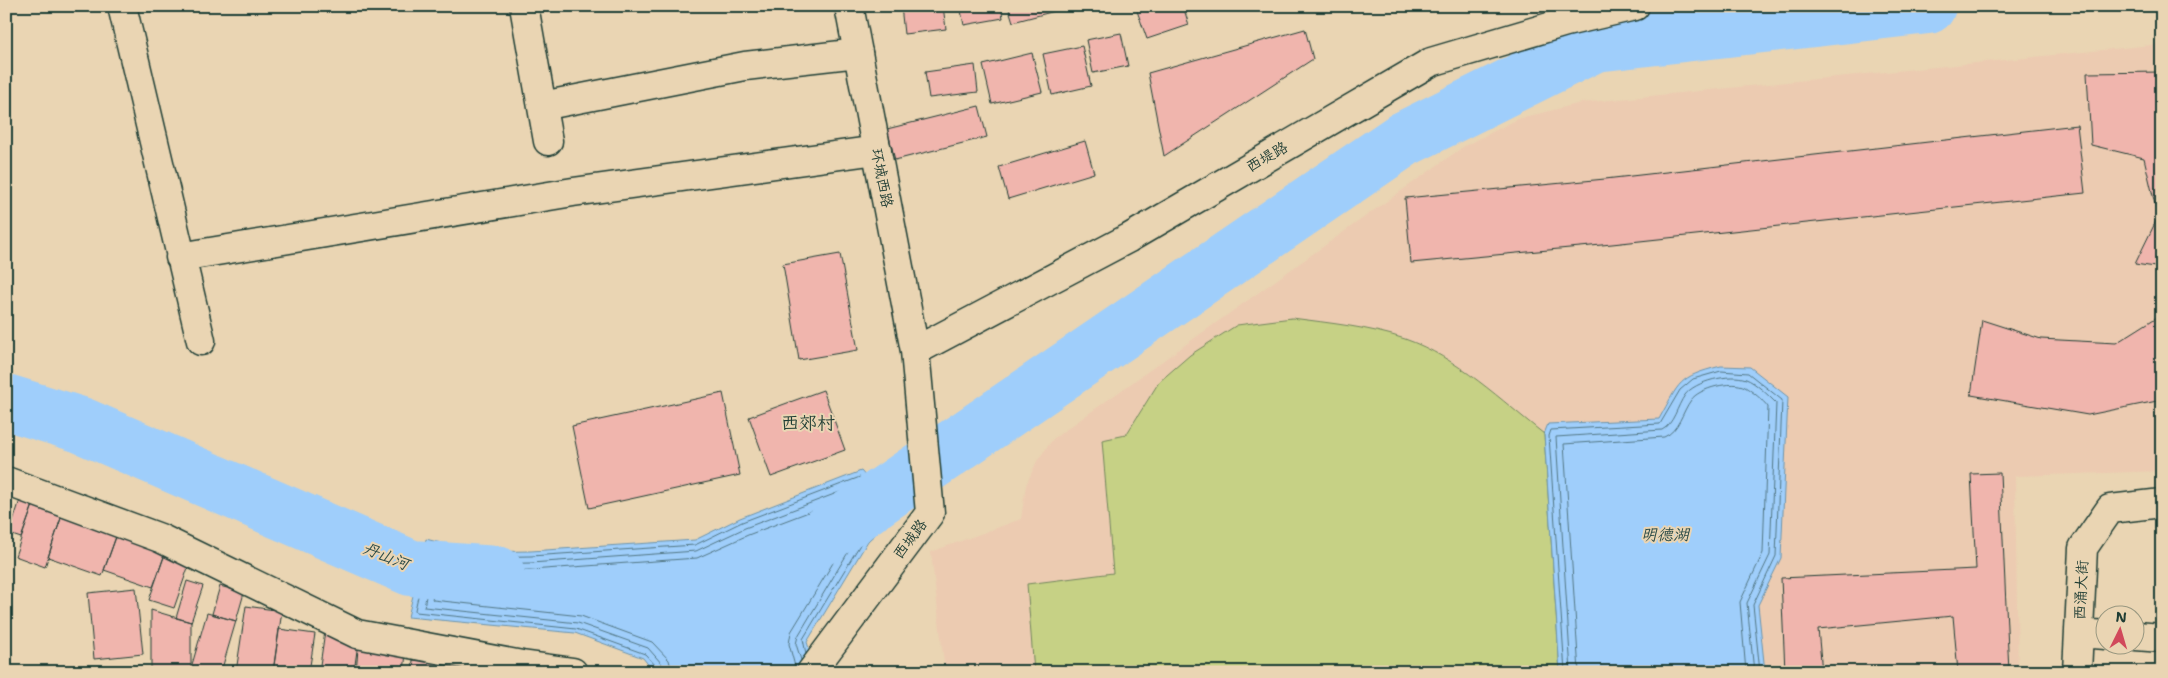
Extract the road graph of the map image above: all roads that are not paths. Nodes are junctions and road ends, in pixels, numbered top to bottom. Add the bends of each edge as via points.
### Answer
1 (122, 6) edge
2 (524, 6) edge
3 (849, 6) edge
4 (1635, 6) edge
5 (858, 53) junction
6 (542, 106) junction
7 (548, 140) dead end
8 (877, 150) junction
9 (180, 257) junction
10 (201, 341) dead end
11 (916, 350) junction
12 (6, 482) edge
13 (2162, 503) edge
14 (2079, 633) junction
15 (2096, 634) edge
16 (2146, 637) edge
17 (2162, 638) edge
18 (573, 672) edge
19 (811, 672) edge
20 (2077, 672) edge

1 - 9 street
2 - 6 street
3 - 5 street, 环城西路
4 - 11 street, 西堤路 via 1566,22 1432,62 1129,238
5 - 6 street via 745,66
5 - 8 street, 环城西路
6 - 7 street
8 - 9 street via 573,192
8 - 11 street, 环城西路
9 - 10 street
11 - 19 street, 西城路 via 930,513
12 - 18 street via 160,538 357,634 522,666
13 - 14 street, 西涌大街 via 2110,509 2083,548
14 - 15 street
14 - 20 street, 西涌大街
16 - 17 street

